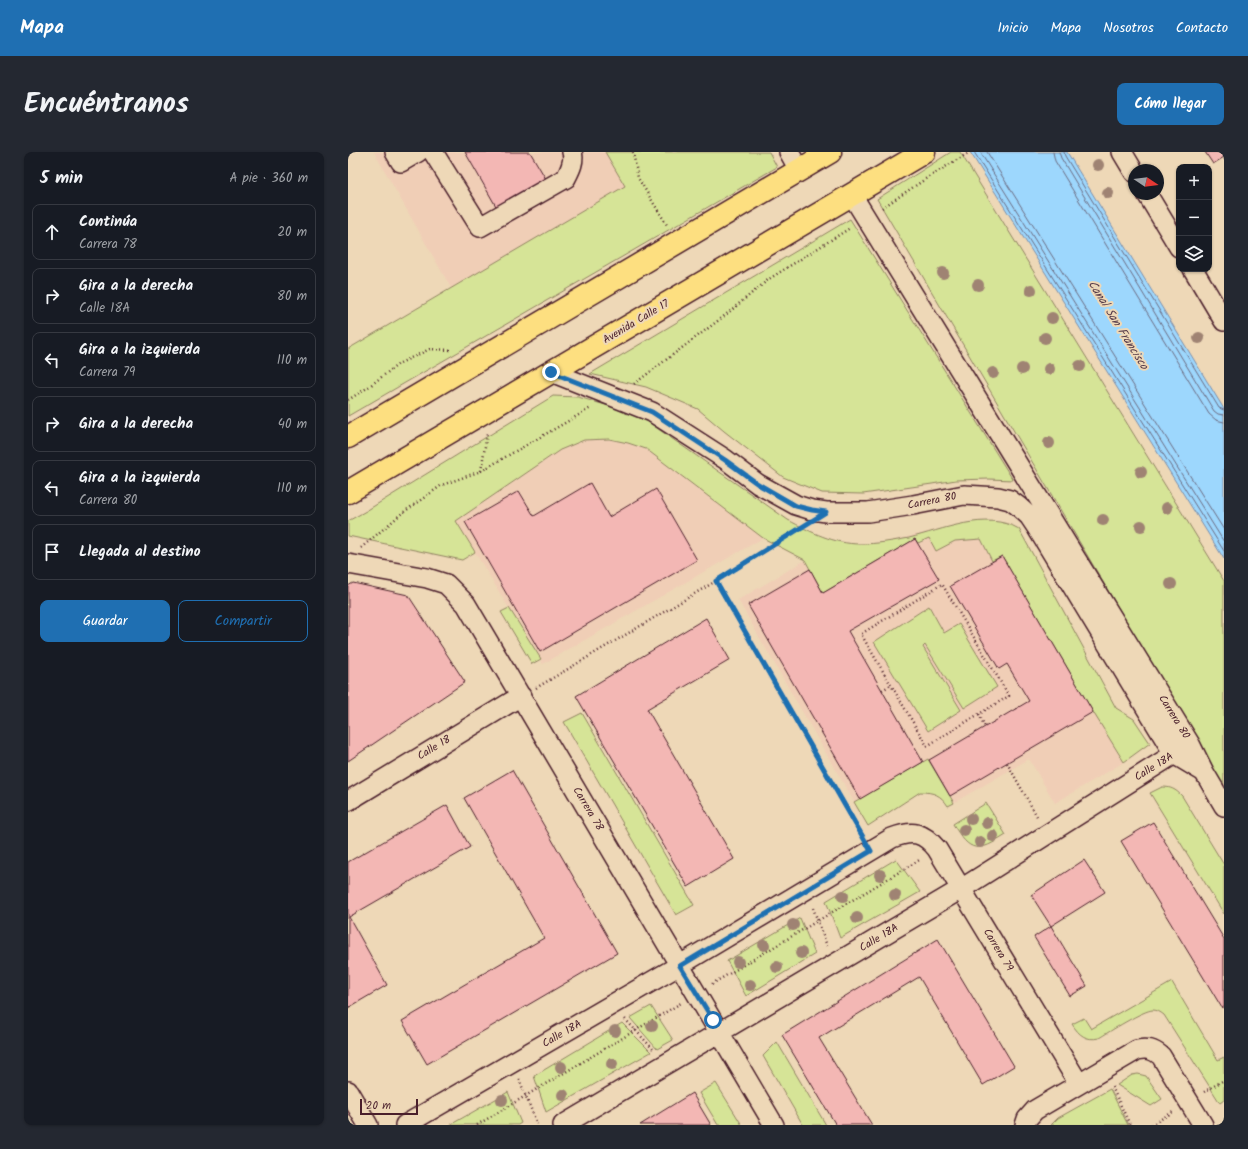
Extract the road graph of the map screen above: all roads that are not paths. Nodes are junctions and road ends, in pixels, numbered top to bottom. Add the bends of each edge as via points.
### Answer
1 (395, 152) edge
2 (418, 152) edge
3 (433, 152) edge
4 (572, 152) edge
5 (830, 152) edge
6 (924, 152) edge
7 (1122, 152) edge
8 (794, 161) edge
9 (1129, 164) edge
10 (852, 195) junction
11 (1151, 200) edge
12 (1176, 242) edge
13 (1194, 272) edge
14 (1224, 321) edge
15 (551, 372) junction
16 (348, 437) edge
17 (348, 492) edge
18 (353, 557) edge
19 (528, 692) junction
20 (1190, 744) junction
21 (1174, 754) junction
22 (1204, 772) junction
23 (348, 801) edge
24 (1224, 806) edge
25 (905, 833) joint
26 (961, 889) junction
27 (680, 966) junction
28 (720, 1032) junction
29 (1079, 1084) junction
30 (348, 1091) edge
31 (368, 1125) edge
32 (405, 1125) edge
33 (563, 1125) edge
34 (774, 1125) edge
35 (1025, 1125) edge
36 (1203, 1125) edge

1 - 2 street via 401,162
3 - 4 street via 480,228 566,178 572,168
5 - 8 main road
6 - 10 main road, Avenida Calle 17
7 - 9 street
8 - 16 main road
10 - 15 main road, Avenida Calle 17
10 - 20 street, Carrera 80
11 - 12 street
13 - 14 street
15 - 17 main road, Avenida Calle 17
15 - 21 street, Carrera 80 via 652,412 758,484 796,506 826,512 868,512 964,495 1010,500 1029,516 1037,528
18 - 19 street, Carrera 78 via 446,584 466,604
19 - 23 street, Calle 18
19 - 27 street, Carrera 78
20 - 21 street, Calle 18A
20 - 22 street, Carrera 80
21 - 22 street, Carrera 80
21 - 26 street, Calle 18A
22 - 24 street, Carrera 80
25 - 26 street, Carrera 79 via 919,834 938,849
25 - 27 street, Calle 18A via 892,838
26 - 28 street, Calle 18A
26 - 29 street, Carrera 79
27 - 28 street, Carrera 78
27 - 32 street, Calle 18A
28 - 33 street, Calle 18A
28 - 34 street, Carrera 78
29 - 35 street via 1035,1110
29 - 36 street via 1137,1050 1155,1050 1168,1064
30 - 31 street

